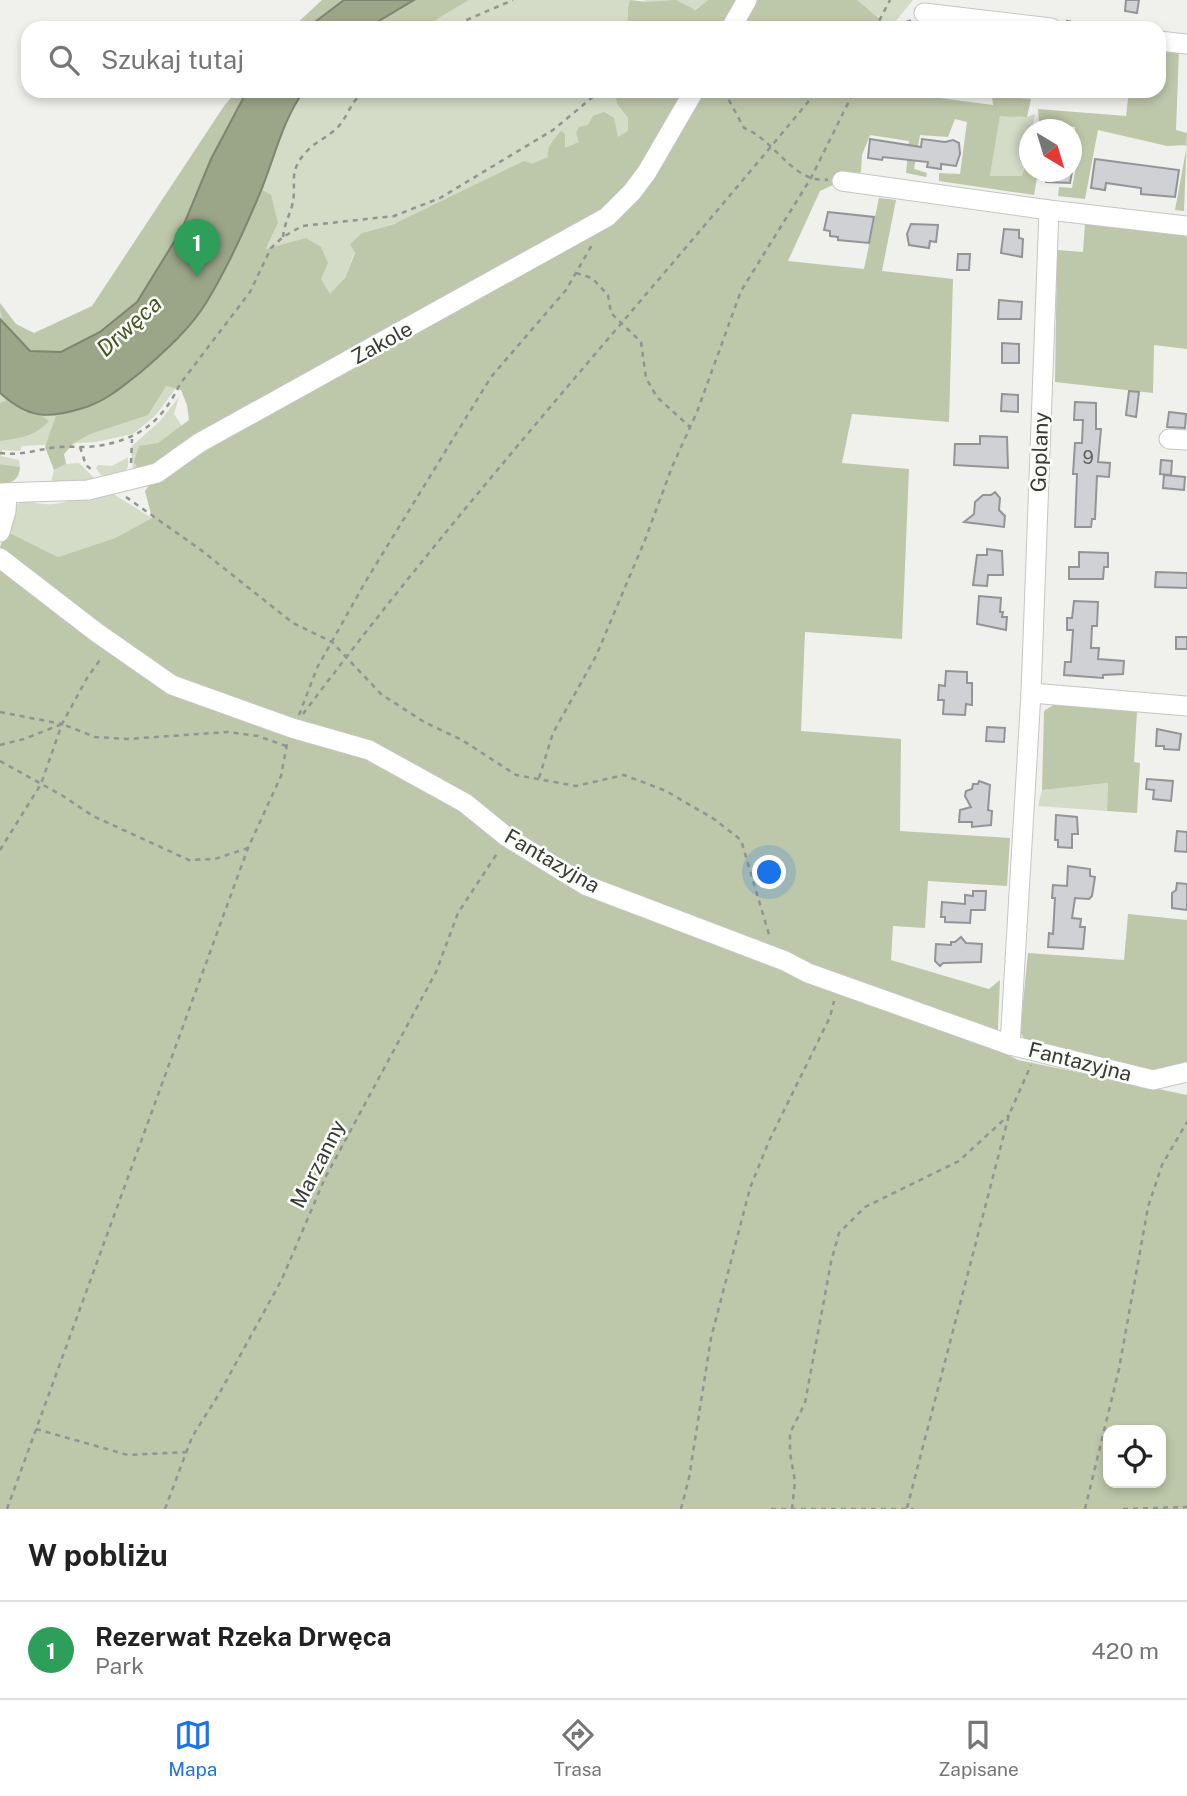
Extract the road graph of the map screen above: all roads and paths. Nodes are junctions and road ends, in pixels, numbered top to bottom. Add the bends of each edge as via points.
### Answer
1 (513, 0) edge
2 (747, 0) edge
3 (890, 0) edge
4 (924, 13) joint
5 (465, 21) edge
6 (735, 21) edge
7 (879, 21) edge
8 (909, 21) edge
9 (992, 21) edge
10 (1166, 42) edge
11 (1187, 44) edge
12 (355, 98) edge
13 (591, 98) edge
14 (690, 98) edge
15 (728, 98) edge
16 (811, 98) edge
17 (851, 98) edge
18 (771, 147) junction
19 (811, 178) junction
20 (842, 181) dead end
21 (1049, 211) junction
22 (1187, 226) edge
23 (283, 237) junction
24 (594, 239) dead end
25 (576, 273) junction
26 (622, 321) junction
27 (690, 427) junction
28 (132, 439) junction
29 (80, 447) junction
30 (0, 453) edge
31 (130, 480) junction
32 (108, 485) junction
33 (4, 493) edge
34 (0, 532) edge
35 (0, 558) edge
36 (332, 642) junction
37 (112, 643) junction
38 (346, 656) junction
39 (1031, 693) junction
40 (1187, 706) edge
41 (0, 712) edge
42 (62, 723) junction
43 (289, 737) junction
44 (0, 746) edge
45 (0, 761) edge
46 (539, 778) junction
47 (41, 784) junction
48 (507, 838) junction
49 (248, 848) junction
50 (0, 850) edge
51 (770, 939) dead end
52 (838, 984) junction
53 (1010, 1045) junction
54 (1037, 1052) junction
55 (1187, 1072) edge
56 (1009, 1115) junction
57 (1187, 1122) edge
58 (36, 1429) junction
59 (188, 1452) junction
60 (1187, 1507) edge
61 (907, 1508) edge
62 (7, 1509) edge
63 (165, 1509) edge
64 (681, 1509) edge
65 (771, 1509) edge
66 (792, 1509) edge
67 (914, 1509) edge
68 (1085, 1509) edge
69 (1123, 1509) edge

1 - 5 path
2 - 6 street
3 - 7 path
4 - 8 path
4 - 9 street
10 - 11 street
12 - 23 path via 337,129 305,152 293,172 292,206
13 - 23 path via 552,130 440,198 394,216 302,226
14 - 31 street, Zakole via 647,172 607,217 200,443 157,473
15 - 18 path via 744,128
16 - 18 path
17 - 19 path
18 - 19 path
18 - 26 path
19 - 27 path via 741,291
20 - 21 street
21 - 22 street
21 - 39 street, Goplany
23 - 28 path via 271,248 250,292 174,397 153,423
24 - 25 path
25 - 26 path via 592,278 608,295 611,313
25 - 36 path via 491,377
26 - 27 path via 641,342 646,378 657,397
26 - 38 path
27 - 46 path via 596,656 553,733
28 - 29 path
28 - 31 path
29 - 30 path
29 - 32 path via 86,465
31 - 32 street, Zakole
32 - 33 street, Zakole
32 - 36 path via 192,543 293,623
33 - 34 street via 6,511
35 - 37 street, Fantazyjna
36 - 38 path
36 - 43 path
37 - 42 path
37 - 43 street, Fantazyjna via 172,685
38 - 43 path
38 - 46 path via 381,694 424,723 462,740 516,775
39 - 40 street
39 - 53 street, Goplany
41 - 42 path
42 - 43 path via 95,737 127,739 228,733
42 - 44 path
42 - 47 path
43 - 48 street, Fantazyjna via 369,750 465,803
43 - 49 path via 281,776
45 - 47 path
46 - 51 path via 576,786 624,775 666,791 713,819 741,840
47 - 49 path via 93,816 190,860 215,859
47 - 50 path
48 - 52 street, Fantazyjna via 585,885
48 - 59 path, Marzanny via 458,914 436,972 326,1178 282,1279 192,1437
49 - 58 path
52 - 53 street, Fantazyjna
52 - 64 path via 830,1017 750,1188 711,1338
53 - 54 street, Fantazyjna
54 - 55 street, Fantazyjna via 1153,1080
54 - 56 path
56 - 61 path
56 - 66 path via 959,1161 865,1207 839,1233 805,1403 790,1433 795,1481
57 - 68 path via 1162,1165 1148,1207 1119,1369
58 - 59 path via 128,1455
58 - 62 path
59 - 63 path, Marzanny
60 - 69 path
61 - 66 path
61 - 67 path
65 - 66 path

